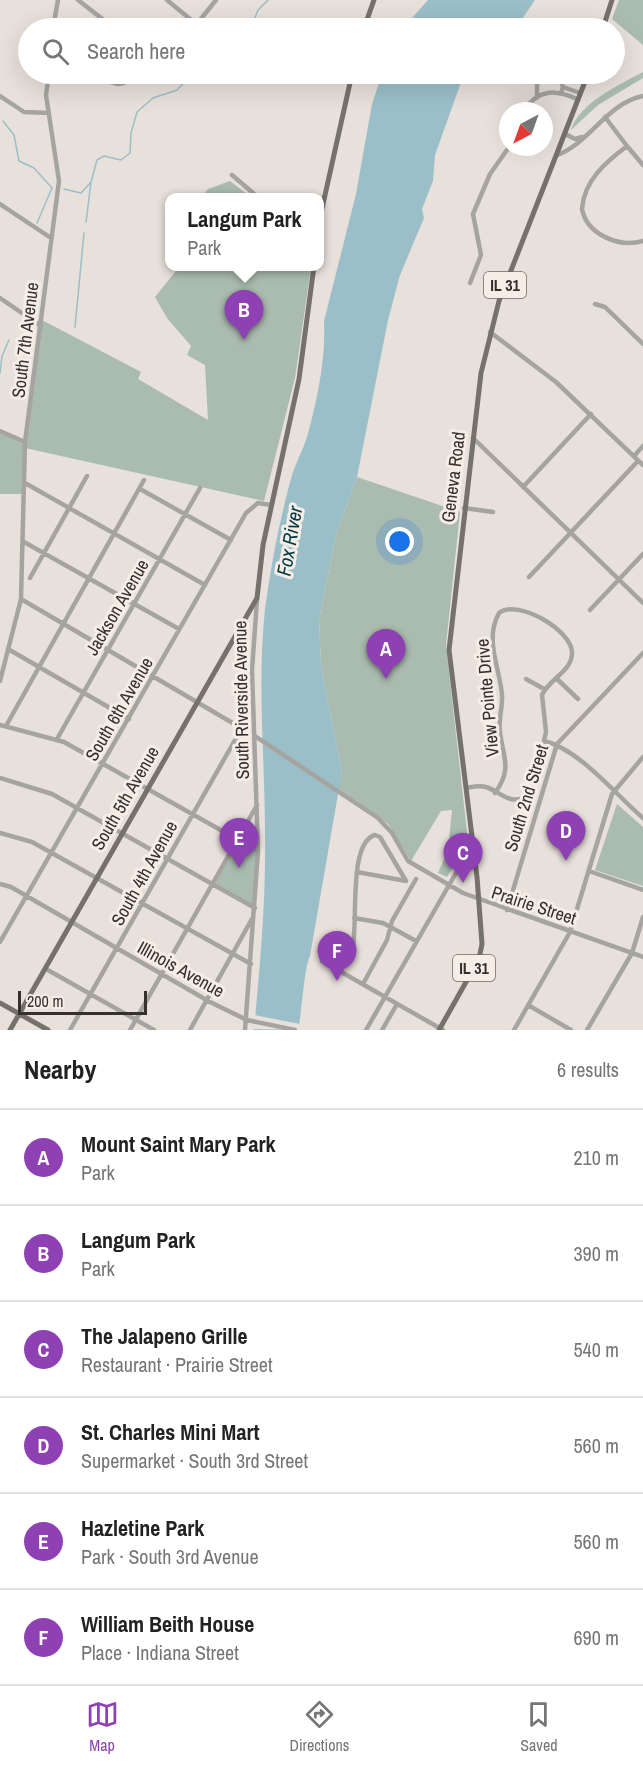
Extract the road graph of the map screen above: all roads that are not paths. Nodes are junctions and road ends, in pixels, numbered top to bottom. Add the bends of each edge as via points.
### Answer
1 (58, 0) edge
2 (78, 0) edge
3 (167, 0) edge
4 (216, 0) edge
5 (374, 0) edge
6 (611, 3) edge
7 (55, 18) edge
8 (101, 18) edge
9 (189, 18) edge
10 (204, 18) edge
11 (368, 18) edge
12 (606, 18) edge
13 (48, 84) edge
14 (350, 84) edge
15 (537, 84) edge
16 (562, 84) edge
17 (584, 84) edge
18 (563, 87) junction
19 (561, 93) junction
20 (580, 93) junction
21 (0, 96) edge
22 (537, 96) junction
23 (643, 96) edge
24 (577, 99) junction
25 (531, 102) edge
26 (49, 113) junction
27 (605, 117) junction
28 (565, 134) junction
29 (585, 136) junction
30 (627, 146) junction
31 (557, 155) junction
32 (503, 156) edge
33 (643, 165) edge
34 (232, 175) dead end
35 (253, 193) edge
36 (324, 200) edge
37 (0, 204) edge
38 (51, 238) junction
39 (643, 241) edge
40 (313, 271) edge
41 (470, 283) dead end
42 (0, 298) edge
43 (595, 304) dead end
44 (41, 326) junction
45 (490, 332) junction
46 (643, 344) edge
47 (591, 414) junction
48 (0, 431) edge
49 (473, 438) junction
50 (25, 442) junction
51 (643, 446) edge
52 (634, 456) junction
53 (638, 461) junction
54 (643, 465) edge
55 (87, 476) dead end
56 (144, 480) dead end
57 (25, 483) junction
58 (523, 487) junction
59 (200, 488) dead end
60 (140, 489) junction
61 (271, 505) junction
62 (70, 508) junction
63 (464, 508) junction
64 (493, 512) dead end
65 (185, 514) junction
66 (115, 533) junction
67 (570, 533) junction
68 (231, 540) junction
69 (24, 542) junction
70 (45, 552) junction
71 (643, 554) edge
72 (160, 559) junction
73 (529, 577) dead end
74 (30, 578) dead end
75 (89, 578) junction
76 (619, 580) junction
77 (205, 585) junction
78 (257, 598) junction
79 (21, 599) junction
80 (134, 603) junction
81 (643, 603) edge
82 (590, 610) dead end
83 (64, 623) junction
84 (179, 629) junction
85 (109, 648) junction
86 (8, 649) junction
87 (643, 653) edge
88 (39, 667) junction
89 (153, 675) junction
90 (556, 678) junction
91 (526, 679) dead end
92 (0, 681) edge
93 (544, 689) junction
94 (84, 693) junction
95 (578, 699) dead end
96 (197, 703) junction
97 (129, 719) junction
98 (3, 725) edge
99 (255, 736) junction
100 (57, 739) junction
101 (544, 741) junction
102 (557, 744) junction
103 (643, 757) edge
104 (103, 763) junction
105 (0, 778) edge
106 (466, 788) junction
107 (148, 789) junction
108 (614, 792) junction
109 (495, 793) junction
110 (258, 803) junction
111 (77, 808) junction
112 (192, 814) junction
113 (643, 818) edge
114 (0, 833) edge
115 (123, 833) junction
116 (237, 840) junction
117 (472, 845) junction
118 (258, 851) junction
119 (52, 853) junction
120 (167, 859) junction
121 (357, 872) junction
122 (589, 872) junction
123 (97, 878) junction
124 (417, 879) dead end
125 (406, 881) junction
126 (0, 884) edge
127 (212, 884) junction
128 (413, 885) junction
129 (448, 885) junction
130 (643, 890) edge
131 (27, 897) junction
132 (479, 902) junction
133 (142, 903) junction
134 (507, 910) junction
135 (255, 911) junction
136 (643, 916) edge
137 (354, 918) junction
138 (72, 922) junction
139 (390, 927) junction
140 (187, 928) junction
141 (570, 932) junction
142 (416, 940) junction
143 (0, 943) edge
144 (116, 949) junction
145 (632, 953) junction
146 (231, 954) junction
147 (643, 957) edge
148 (322, 961) dead end
149 (251, 964) junction
150 (46, 969) junction
151 (340, 971) junction
152 (162, 974) junction
153 (363, 984) junction
154 (91, 994) junction
155 (384, 996) junction
156 (206, 1000) junction
157 (0, 1003) edge
158 (397, 1004) junction
159 (528, 1005) junction
160 (19, 1014) junction
161 (136, 1020) junction
162 (247, 1020) junction
163 (441, 1029) edge
164 (10, 1030) edge
165 (48, 1030) edge
166 (70, 1030) edge
167 (130, 1030) edge
168 (154, 1030) edge
169 (190, 1030) edge
170 (245, 1030) edge
171 (295, 1030) edge
172 (366, 1030) edge
173 (382, 1030) edge
174 (514, 1030) edge
175 (571, 1030) edge
176 (587, 1030) edge

1 - 7 street
2 - 8 street
3 - 9 street
4 - 10 street
5 - 11 main road
6 - 12 main road
13 - 26 street, South 7th Avenue
14 - 36 main road
15 - 22 street
16 - 18 street
17 - 20 main road, Geneva Road / IL 31
18 - 19 street
18 - 20 street
19 - 22 street via 551,90
19 - 24 street
20 - 24 main road, Geneva Road / IL 31
21 - 26 street via 24,112
22 - 25 street
23 - 27 street
24 - 28 main road, Geneva Road / IL 31
26 - 38 street, South 7th Avenue via 59,181
27 - 29 street
27 - 30 street
28 - 29 street via 578,139
28 - 31 main road, Geneva Road / IL 31
29 - 31 street via 571,150
30 - 33 street
30 - 39 street via 592,179 582,209 588,223 608,238 623,243
31 - 45 main road, Geneva Road / IL 31
32 - 41 street via 472,214 481,255
34 - 35 street
37 - 38 street
38 - 44 street, South 7th Avenue
40 - 61 main road, South Riverside Avenue via 299,379
42 - 44 street
43 - 46 street via 606,307
44 - 50 street, South 7th Avenue
45 - 47 street
45 - 49 main road, Geneva Road / IL 31
47 - 52 street
47 - 58 street
48 - 50 street
49 - 58 street
49 - 63 main road, Geneva Road / IL 31
50 - 57 street, South 7th Avenue
51 - 52 street
52 - 53 street
53 - 54 street
53 - 67 street
55 - 62 street
56 - 60 street
57 - 62 street
57 - 69 street, South 7th Avenue
58 - 67 street
59 - 65 street, Jackson Avenue
60 - 65 street
60 - 66 street
61 - 68 street, South 6th Avenue via 258,503 252,507
61 - 78 main road, South Riverside Avenue
62 - 66 street
62 - 70 street
63 - 64 street
63 - 106 main road, Geneva Road / IL 31 via 449,650
65 - 68 street
65 - 72 street, Jackson Avenue
66 - 72 street
66 - 75 street
67 - 73 street
67 - 76 street
68 - 77 street, South 6th Avenue
69 - 70 street
69 - 79 street, South 7th Avenue
70 - 74 street
70 - 75 street
71 - 76 street
72 - 77 street
72 - 80 street, Jackson Avenue
75 - 80 street
75 - 83 street
76 - 81 street
76 - 82 street
77 - 84 street, South 6th Avenue
78 - 96 main road, South 5th Avenue
78 - 99 street, South Riverside Avenue via 252,670
79 - 83 street
79 - 86 street, South 7th Avenue
80 - 84 street
80 - 85 street, Jackson Avenue
83 - 85 street
83 - 88 street
84 - 89 street, South 6th Avenue
85 - 89 street
85 - 94 street, Jackson Avenue
86 - 88 street
86 - 92 street, South 7th Avenue
87 - 102 street, South 2nd Street
88 - 94 street
88 - 98 street
89 - 96 street
89 - 97 street, South 6th Avenue
90 - 93 street, View Pointe Drive
90 - 95 street
90 - 109 street, View Pointe Drive via 571,658 568,640 534,615 513,609 501,611 493,649 502,696 499,724 507,766
91 - 93 street
93 - 101 street
94 - 97 street
94 - 100 street, Jackson Avenue
96 - 107 main road, South 5th Avenue
96 - 112 street, South 4th Avenue via 238,728 239,733
97 - 104 street, South 6th Avenue
98 - 100 street
99 - 110 street, South Riverside Avenue
99 - 129 street, Prairie Street via 387,825 408,861
100 - 104 street
101 - 102 street
101 - 109 street via 532,792 506,799
102 - 108 street
102 - 134 street, South 2nd Street
103 - 108 street
104 - 107 street
104 - 111 street, South 6th Avenue
105 - 111 street via 46,792
106 - 109 street via 485,786
106 - 117 main road, Geneva Road / IL 31
107 - 112 street
107 - 115 main road, South 5th Avenue
108 - 113 street
108 - 122 street
110 - 116 street
110 - 118 street, South Riverside Avenue
111 - 115 street
111 - 119 street, South 6th Avenue
112 - 116 street
112 - 120 street, South 4th Avenue
114 - 119 street via 32,842
115 - 120 street
115 - 123 main road, South 5th Avenue
116 - 118 street
116 - 127 street
117 - 129 street
117 - 132 main road, Geneva Road / IL 31
118 - 135 street, South Riverside Avenue
119 - 123 street
119 - 131 street, South 6th Avenue
120 - 127 street
120 - 133 street, South 4th Avenue
121 - 125 street
121 - 125 street via 367,841 378,836
121 - 137 street
122 - 130 street
122 - 141 street
123 - 133 street
123 - 138 main road, South 5th Avenue
124 - 128 street
125 - 128 street
126 - 131 street, Illinois Avenue
127 - 135 street
127 - 140 street
128 - 139 street
129 - 132 street, Prairie Street
129 - 142 street
131 - 138 street, Illinois Avenue
131 - 143 street, South 6th Avenue
132 - 134 street, Prairie Street
132 - 163 main road, IL 31 via 479,959
133 - 140 street
133 - 144 street, South 4th Avenue
134 - 141 street, Prairie Street
135 - 146 street
135 - 149 street, South Riverside Avenue
136 - 145 street
137 - 139 street
137 - 151 street via 352,949
138 - 144 street, Illinois Avenue
138 - 150 main road, South 5th Avenue
139 - 142 street
139 - 153 street
140 - 146 street
140 - 152 street
141 - 145 street, Prairie Street
141 - 159 street
142 - 155 street
144 - 152 street, Illinois Avenue
144 - 154 street, South 4th Avenue
145 - 147 street, Prairie Street
145 - 176 street
146 - 149 street
146 - 156 street
148 - 151 street
149 - 162 street, South Riverside Avenue
150 - 154 street
150 - 160 main road, South 5th Avenue
151 - 153 street
152 - 156 street, Illinois Avenue
152 - 161 street
153 - 155 street
154 - 161 street
154 - 166 street, South 4th Avenue
155 - 158 street
155 - 172 street
156 - 162 street, Illinois Avenue
156 - 169 street
157 - 160 main road
158 - 163 street
158 - 173 street
159 - 174 street
159 - 175 street
160 - 164 main road, South 5th Avenue
160 - 165 main road
161 - 167 street
161 - 168 street
162 - 170 street, South Riverside Avenue
162 - 171 street, Illinois Avenue

